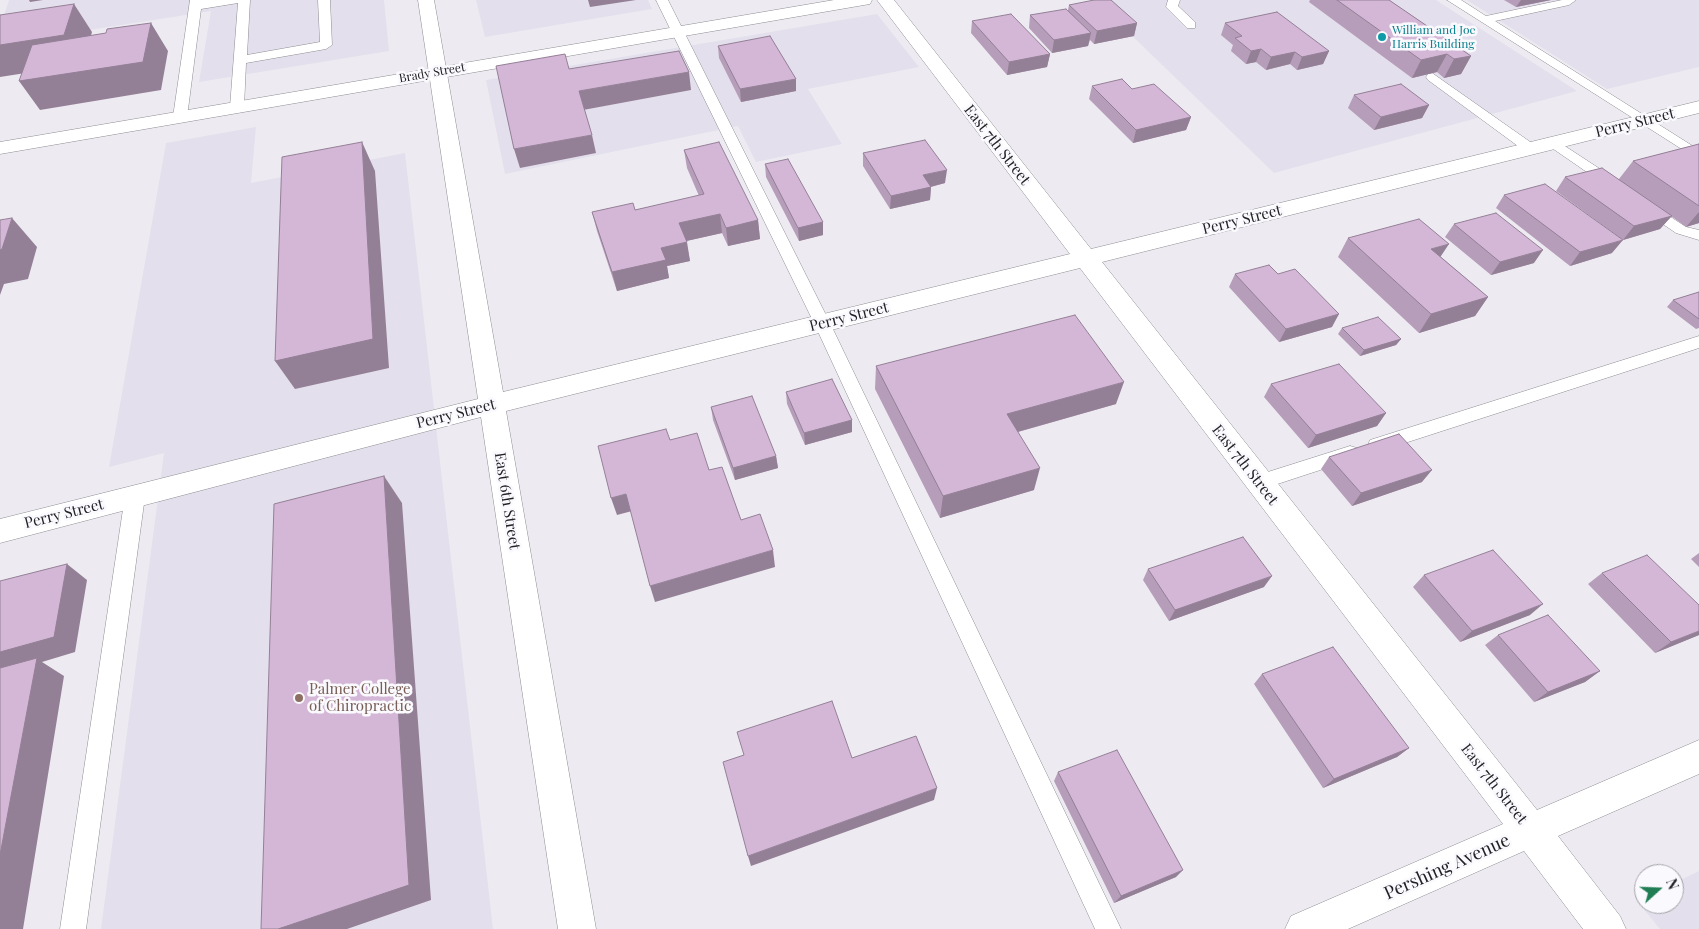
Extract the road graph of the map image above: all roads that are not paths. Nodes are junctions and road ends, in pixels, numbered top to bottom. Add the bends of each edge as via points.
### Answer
1 (235, 0) edge
2 (244, 0) edge
3 (324, 0) edge
4 (426, 0) edge
5 (662, 0) edge
6 (864, 0) edge
7 (885, 0) edge
8 (1174, 0) edge
9 (1453, 0) edge
10 (1570, 0) edge
11 (196, 3) edge
12 (1484, 20) junction
13 (1192, 25) dead end
14 (679, 31) junction
15 (240, 60) junction
16 (438, 72) junction
17 (1432, 77) edge
18 (237, 106) junction
19 (1699, 106) edge
20 (180, 116) junction
21 (1644, 121) junction
22 (1554, 143) junction
23 (0, 148) edge
24 (1531, 149) junction
25 (1699, 156) edge
26 (1699, 235) edge
27 (1085, 259) junction
28 (822, 324) junction
29 (1699, 342) edge
30 (491, 405) junction
31 (1259, 482) junction
32 (135, 496) junction
33 (0, 530) edge
34 (1699, 757) edge
35 (1530, 831) junction
36 (73, 929) edge
37 (577, 929) edge
38 (1108, 929) edge
39 (1304, 929) edge
40 (1607, 929) edge

1 - 11 lane
2 - 15 lane
3 - 15 lane via 326,45
4 - 16 main road, East 6th Street
5 - 14 lane
6 - 14 main road, Brady Street
7 - 27 main road, East 7th Street
8 - 13 lane via 1172,7
9 - 12 lane
10 - 12 lane via 1565,4
11 - 20 lane
12 - 21 lane
14 - 16 main road, Brady Street
14 - 28 lane
15 - 18 lane
16 - 18 main road, Brady Street
16 - 30 main road, East 6th Street
17 - 24 lane
18 - 20 main road, Brady Street
19 - 21 main road, Perry Street
20 - 23 main road, Brady Street
21 - 22 main road, Perry Street
21 - 25 lane
22 - 24 main road, Perry Street
22 - 26 lane via 1681,230
24 - 27 main road, Perry Street
27 - 28 main road, Perry Street
27 - 31 main road, East 7th Street
28 - 30 main road, Perry Street
28 - 38 lane
29 - 31 lane
30 - 32 main road, Perry Street
30 - 37 main road, East 6th Street
31 - 35 main road, East 7th Street
32 - 33 main road, Perry Street
32 - 36 lane
34 - 35 main road, Pershing Avenue
35 - 39 main road, Pershing Avenue
35 - 40 main road, East 7th Street

